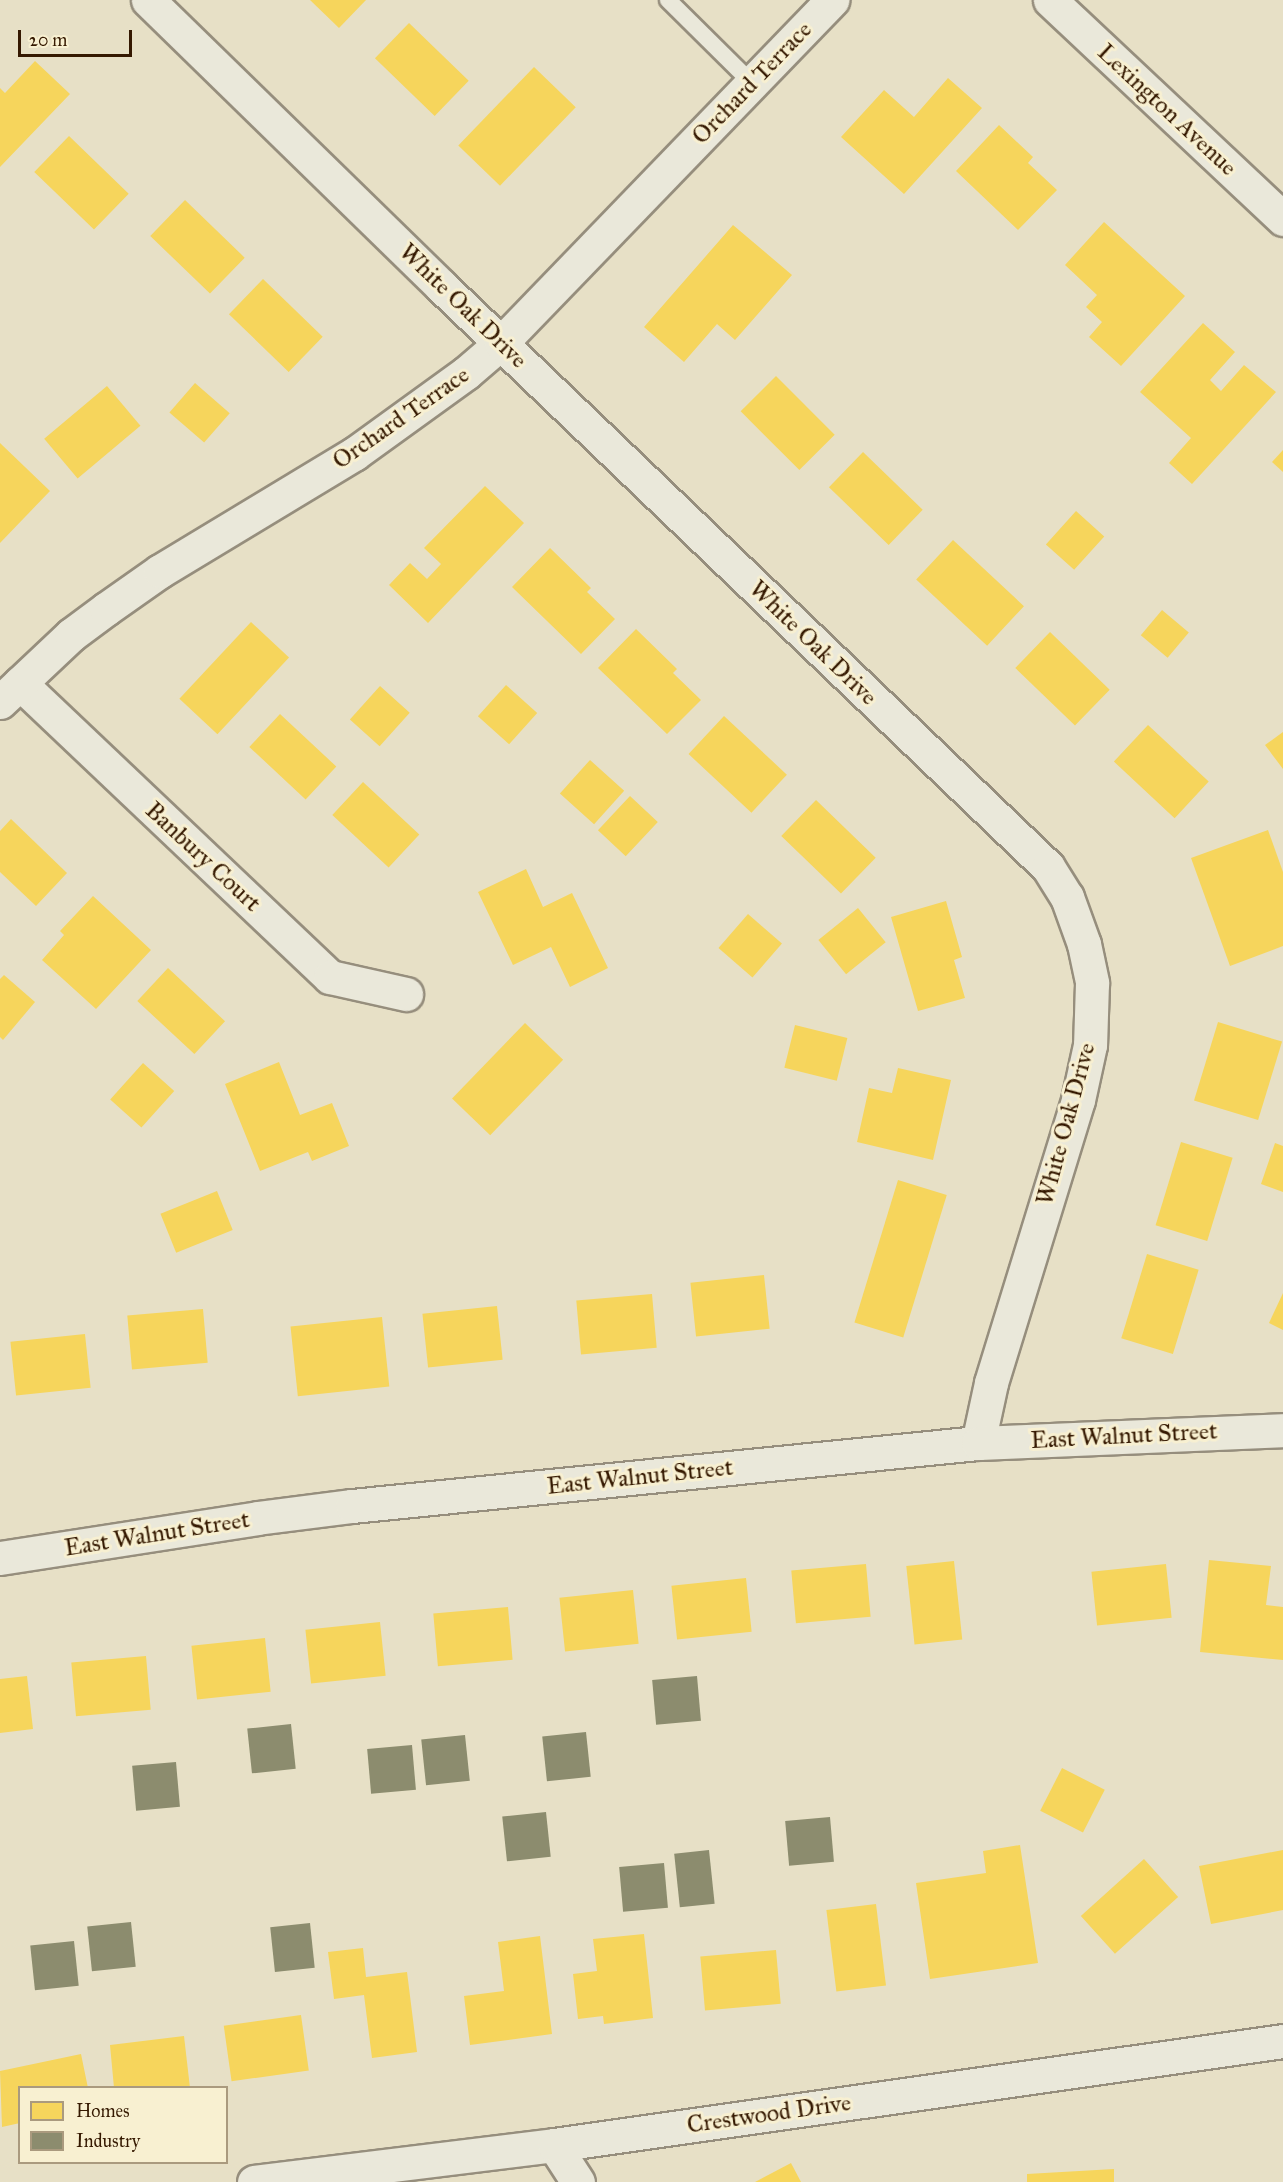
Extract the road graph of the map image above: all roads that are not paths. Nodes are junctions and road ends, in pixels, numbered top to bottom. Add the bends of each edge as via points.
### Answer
1 (148, 0) edge
2 (668, 0) edge
3 (832, 0) edge
4 (1050, 0) edge
5 (752, 83) junction
6 (1283, 219) edge
7 (501, 343) junction
8 (10, 693) edge
9 (406, 994) dead end
10 (1283, 1430) edge
11 (978, 1443) junction
12 (0, 1558) edge
13 (1283, 2041) edge
14 (554, 2145) junction
15 (254, 2182) edge
16 (578, 2182) edge

1 - 7 street, White Oak Drive
2 - 5 lane
3 - 5 street, Orchard Terrace
4 - 6 street, Lexington Avenue
5 - 7 street, Orchard Terrace
7 - 8 street, Orchard Terrace via 439,394 354,454 160,571 106,609 71,635
7 - 11 street, White Oak Drive via 1048,867 1067,897 1084,944 1092,983 1090,1045 1078,1100 991,1383
8 - 9 street, Banbury Court via 330,977
10 - 11 street, East Walnut Street
11 - 12 street, East Walnut Street via 340,1508
13 - 14 street, Crestwood Drive
14 - 15 street, Crestwood Drive
14 - 16 street

